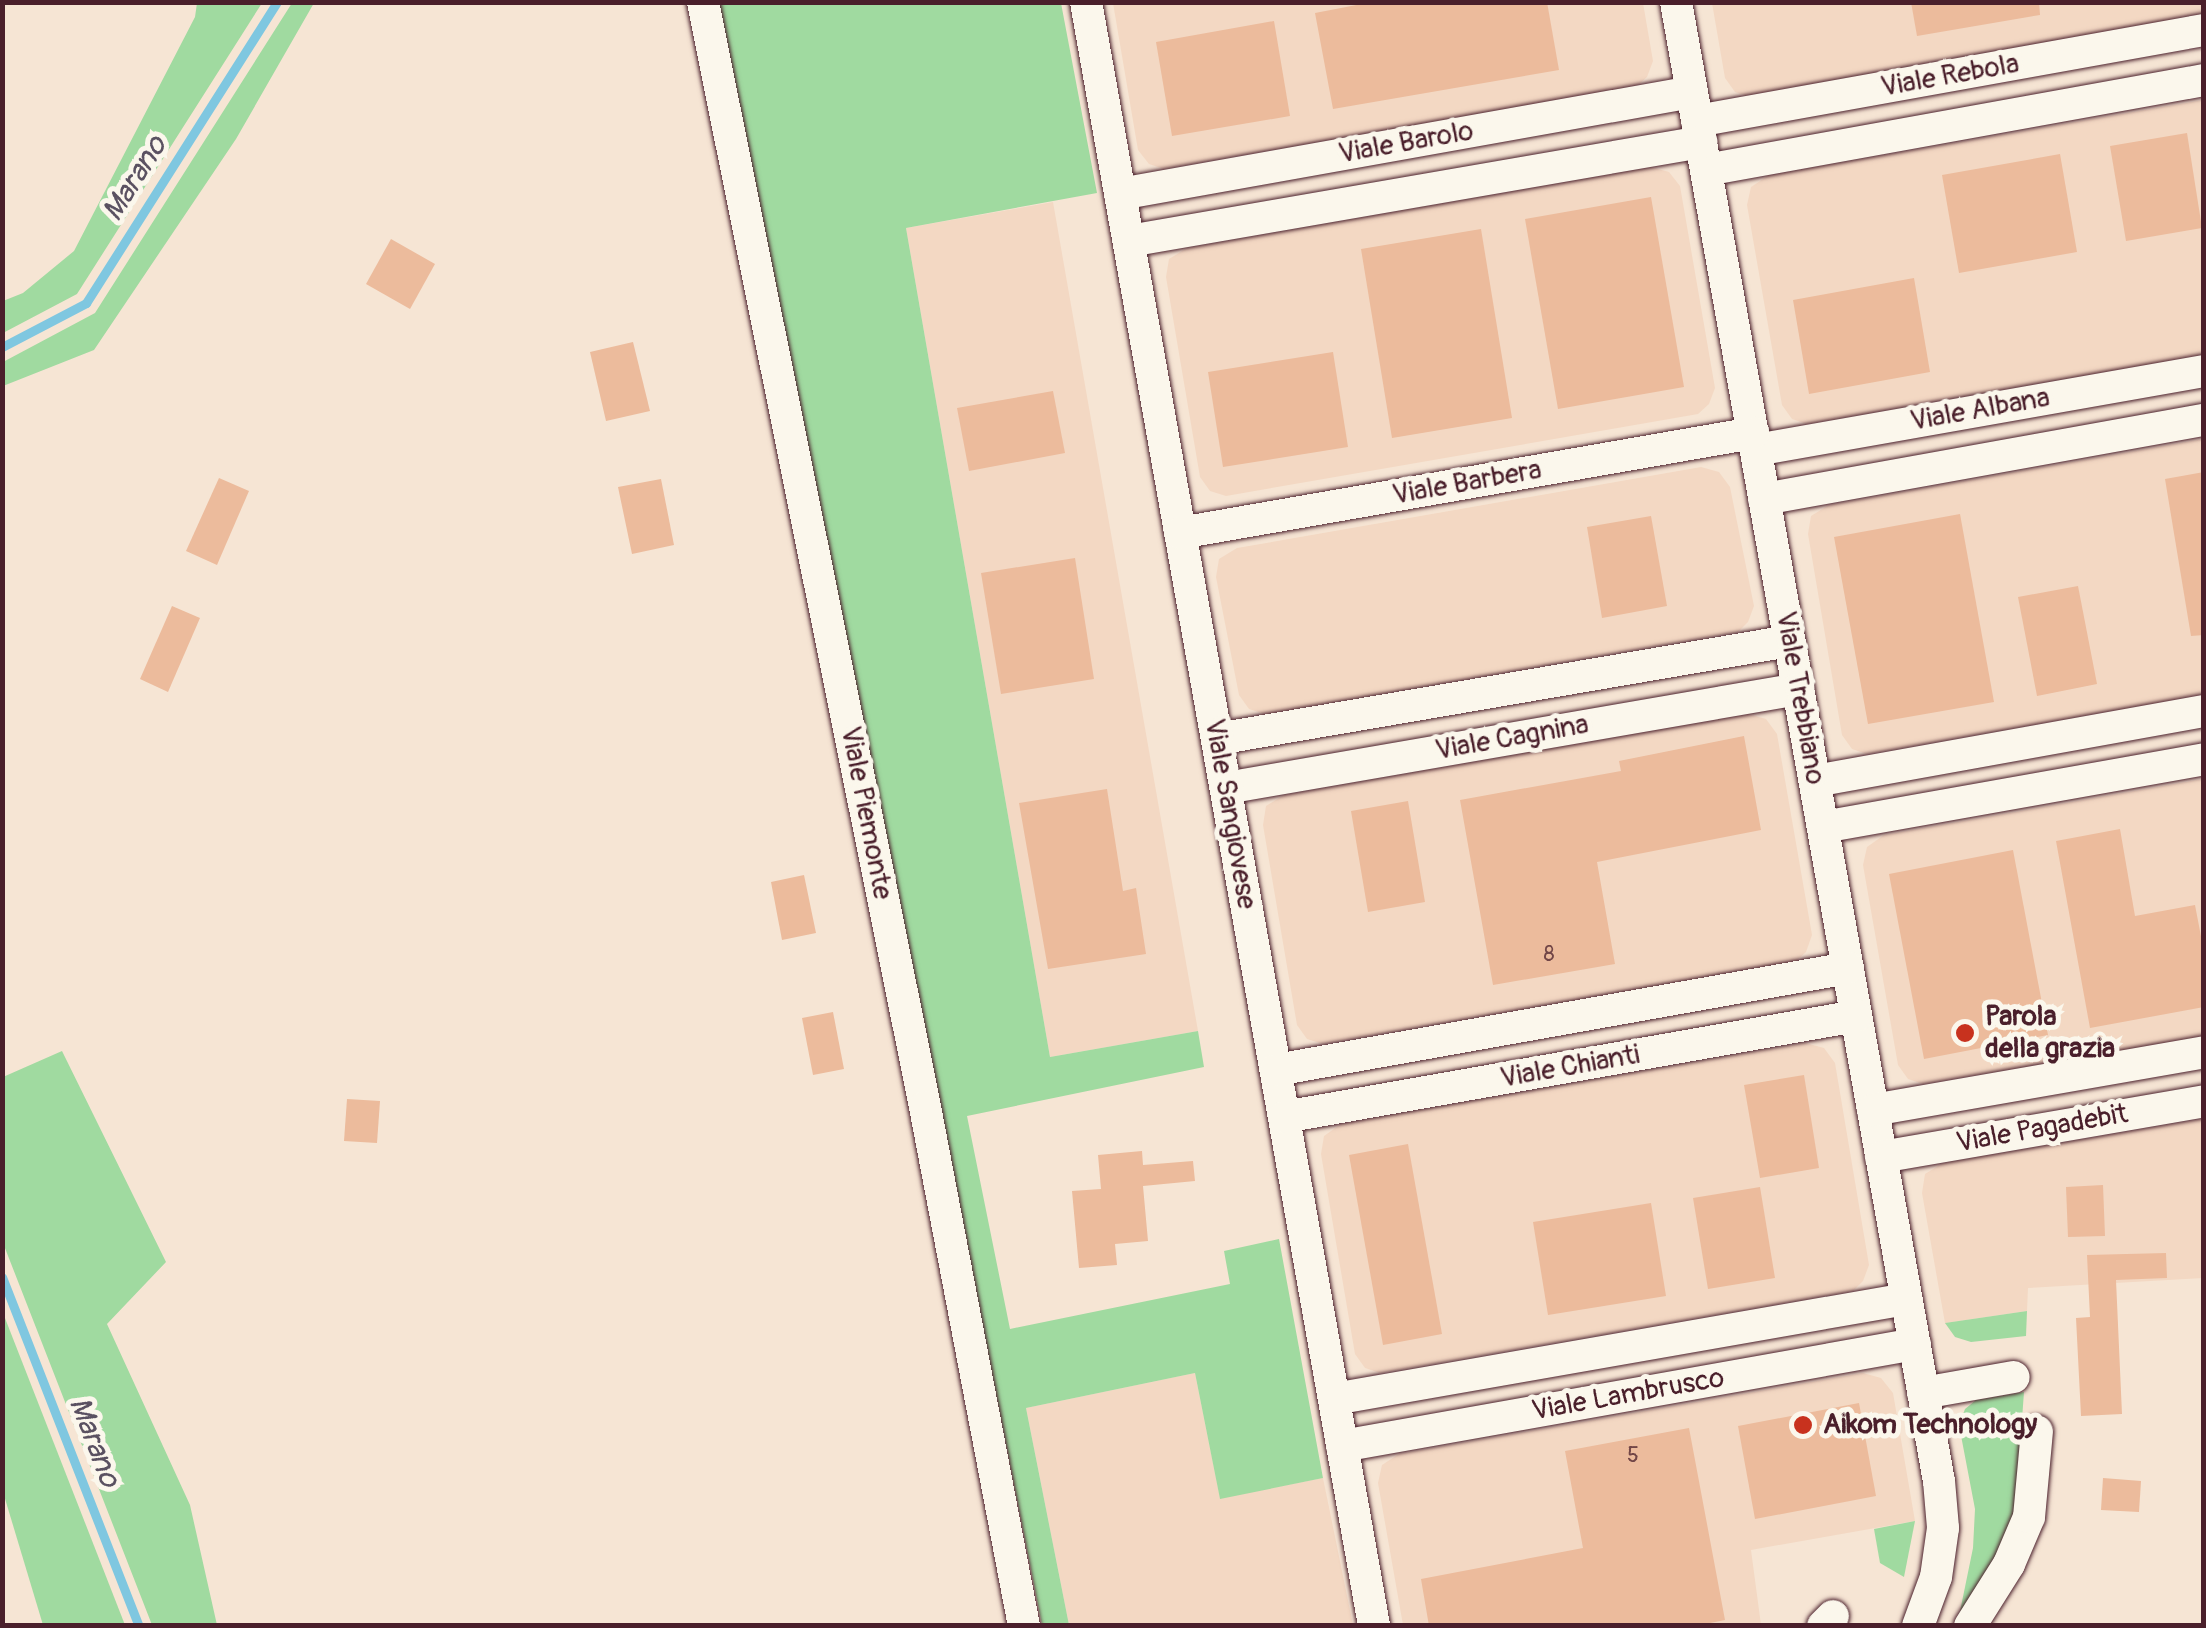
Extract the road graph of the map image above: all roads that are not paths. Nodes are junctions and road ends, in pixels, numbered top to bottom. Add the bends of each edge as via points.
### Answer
1 (703, 2) edge
2 (1086, 2) edge
3 (1676, 2) edge
4 (2204, 30) edge
5 (2204, 80) edge
6 (1699, 131) junction
7 (1120, 194) junction
8 (1129, 241) junction
9 (2204, 370) edge
10 (2204, 420) edge
11 (1754, 442) junction
12 (1764, 500) junction
13 (1180, 533) junction
14 (1789, 640) junction
15 (1798, 689) junction
16 (2204, 711) edge
17 (1217, 740) junction
18 (2204, 760) edge
19 (1815, 781) junction
20 (1226, 788) junction
21 (1823, 827) junction
22 (1848, 968) junction
23 (1856, 1016) junction
24 (2204, 1052) edge
25 (1276, 1070) junction
26 (2204, 1101) edge
27 (1873, 1110) junction
28 (1284, 1118) junction
29 (1881, 1157) junction
30 (1906, 1299) junction
31 (1914, 1344) junction
32 (2014, 1377) dead end
33 (1923, 1393) junction
34 (1334, 1399) junction
35 (2037, 1431) dead end
36 (1342, 1446) junction
37 (1024, 1626) edge
38 (1374, 1626) edge
39 (1918, 1626) edge
40 (1970, 1626) edge

1 - 37 street, Viale Piemonte
2 - 7 street, Viale Sangiovese
3 - 6 street, Viale Trebbiano
4 - 6 street, Viale Rebola
5 - 6 street, Viale Rebola
6 - 7 street, Viale Barolo
6 - 8 street, Viale Barolo
6 - 11 street, Viale Trebbiano
7 - 8 street, Viale Sangiovese
8 - 13 street, Viale Sangiovese
9 - 11 street, Viale Albana
10 - 12 street, Viale Albana
11 - 12 street, Viale Trebbiano
11 - 13 street, Viale Barbera
12 - 14 street, Viale Trebbiano
13 - 17 street, Viale Sangiovese
14 - 15 street, Viale Trebbiano
14 - 17 street, Viale Cagnina
15 - 19 street, Viale Trebbiano
15 - 20 street, Viale Cagnina
16 - 19 street
17 - 20 street, Viale Sangiovese
18 - 21 street
19 - 21 street, Viale Trebbiano
20 - 25 street, Viale Sangiovese
21 - 22 street, Viale Trebbiano
22 - 23 street, Viale Trebbiano
22 - 25 street, Viale Chianti
23 - 27 street, Viale Trebbiano
23 - 28 street, Viale Chianti
24 - 27 street, Viale Pagadebit
25 - 28 street, Viale Sangiovese
26 - 29 street, Viale Pagadebit
27 - 29 street, Viale Trebbiano
28 - 34 street, Viale Sangiovese
29 - 30 street, Viale Trebbiano
30 - 31 street, Viale Trebbiano
30 - 34 street, Viale Lambrusco
31 - 33 street, Viale Trebbiano
31 - 36 street, Viale Lambrusco
32 - 33 street
33 - 39 street, Viale Trebbiano via 1943,1528 1936,1577
34 - 36 street, Viale Sangiovese
35 - 40 street via 2030,1517
36 - 38 street, Viale Sangiovese

